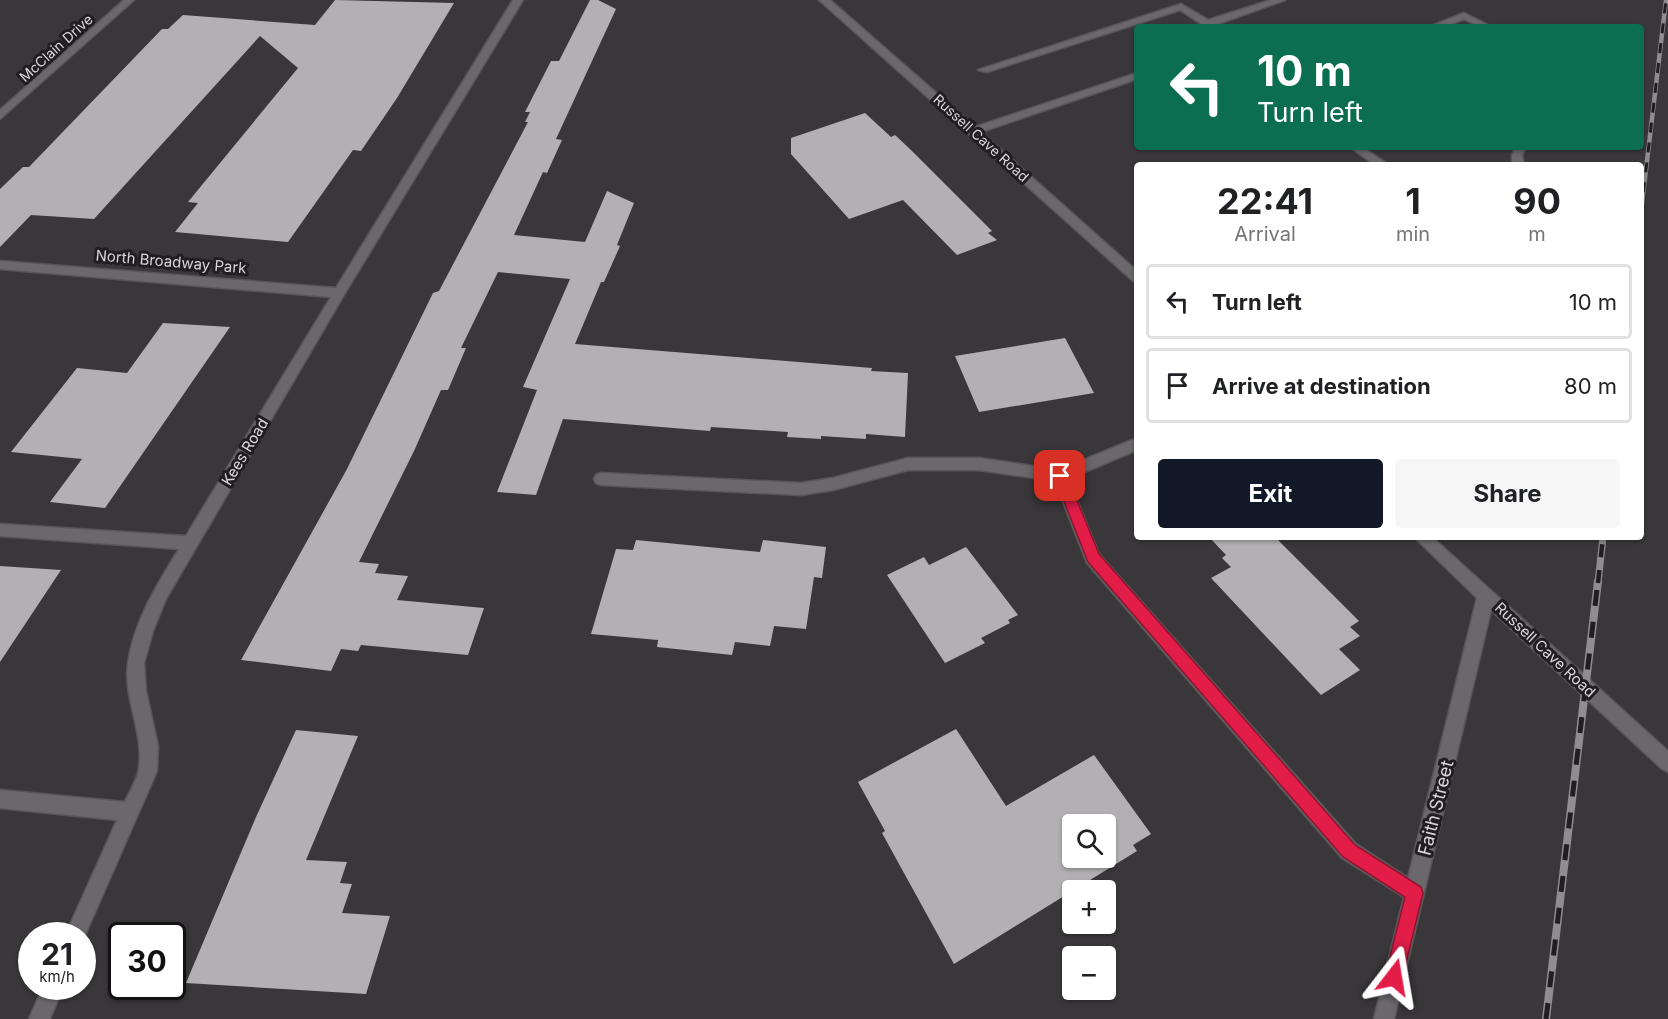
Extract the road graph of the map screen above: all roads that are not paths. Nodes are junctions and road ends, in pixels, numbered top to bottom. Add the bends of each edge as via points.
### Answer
1 (129, 0) edge
2 (518, 0) edge
3 (824, 0) edge
4 (1280, 0) edge
5 (1207, 24) edge
6 (1215, 24) edge
7 (1442, 24) edge
8 (1481, 24) edge
9 (983, 70) dead end
10 (1134, 77) edge
11 (0, 116) edge
12 (974, 131) junction
13 (1360, 150) edge
14 (1378, 162) edge
15 (0, 265) edge
16 (1134, 275) edge
17 (339, 293) junction
18 (1134, 445) edge
19 (1060, 476) junction
20 (601, 479) dead end
21 (0, 530) edge
22 (1425, 540) edge
23 (190, 543) junction
24 (1486, 596) junction
25 (1668, 763) edge
26 (0, 799) edge
27 (129, 812) junction
28 (1414, 893) junction
29 (81, 922) edge
30 (47, 1000) edge
31 (39, 1019) edge
32 (1384, 1019) edge

1 - 11 street, McClain Drive
2 - 17 street, Kees Road
3 - 12 street, Russell Cave Road
4 - 6 street
5 - 9 street via 1181,7
7 - 8 street via 1464,16
10 - 12 street
12 - 16 street, Russell Cave Road
13 - 14 street
15 - 17 street, North Broadway Park
17 - 23 street, Kees Road
18 - 19 street
19 - 20 street via 979,464 908,464 801,489
19 - 28 street via 1093,558 1349,851
21 - 23 street
22 - 24 street, Russell Cave Road
23 - 27 street, Kees Road via 159,596 136,663 137,691 149,746 148,771
24 - 25 street, Russell Cave Road
24 - 28 street, Faith Street
26 - 27 street
27 - 29 street, Kees Road
28 - 32 street, Faith Street
30 - 31 street

